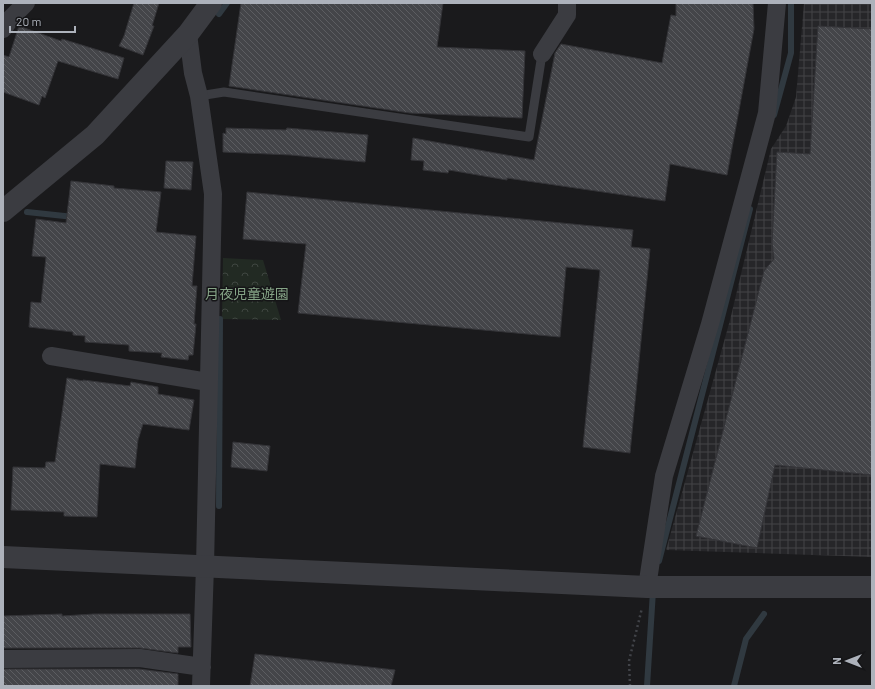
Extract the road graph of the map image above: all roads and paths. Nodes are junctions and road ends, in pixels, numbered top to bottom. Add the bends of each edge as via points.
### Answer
1 (26, 3) edge
2 (211, 3) edge
3 (567, 3) edge
4 (777, 3) edge
5 (3, 29) edge
6 (188, 34) junction
7 (542, 54) joint
8 (199, 96) junction
9 (3, 211) edge
10 (51, 356) dead end
11 (208, 382) junction
12 (3, 557) edge
13 (205, 566) junction
14 (647, 587) junction
15 (872, 587) edge
16 (3, 659) edge
17 (202, 668) junction
18 (201, 686) edge
19 (630, 686) edge

1 - 5 street
2 - 6 street
3 - 7 street via 567,15
4 - 14 street via 767,113 710,324 664,476
6 - 8 street
6 - 9 street via 95,135
7 - 8 lane via 529,137 224,92
8 - 11 street via 212,194
10 - 11 street
11 - 13 street
12 - 13 street
13 - 14 street
13 - 17 street
14 - 15 street
14 - 19 path via 629,661
16 - 17 street via 140,658
17 - 18 street

